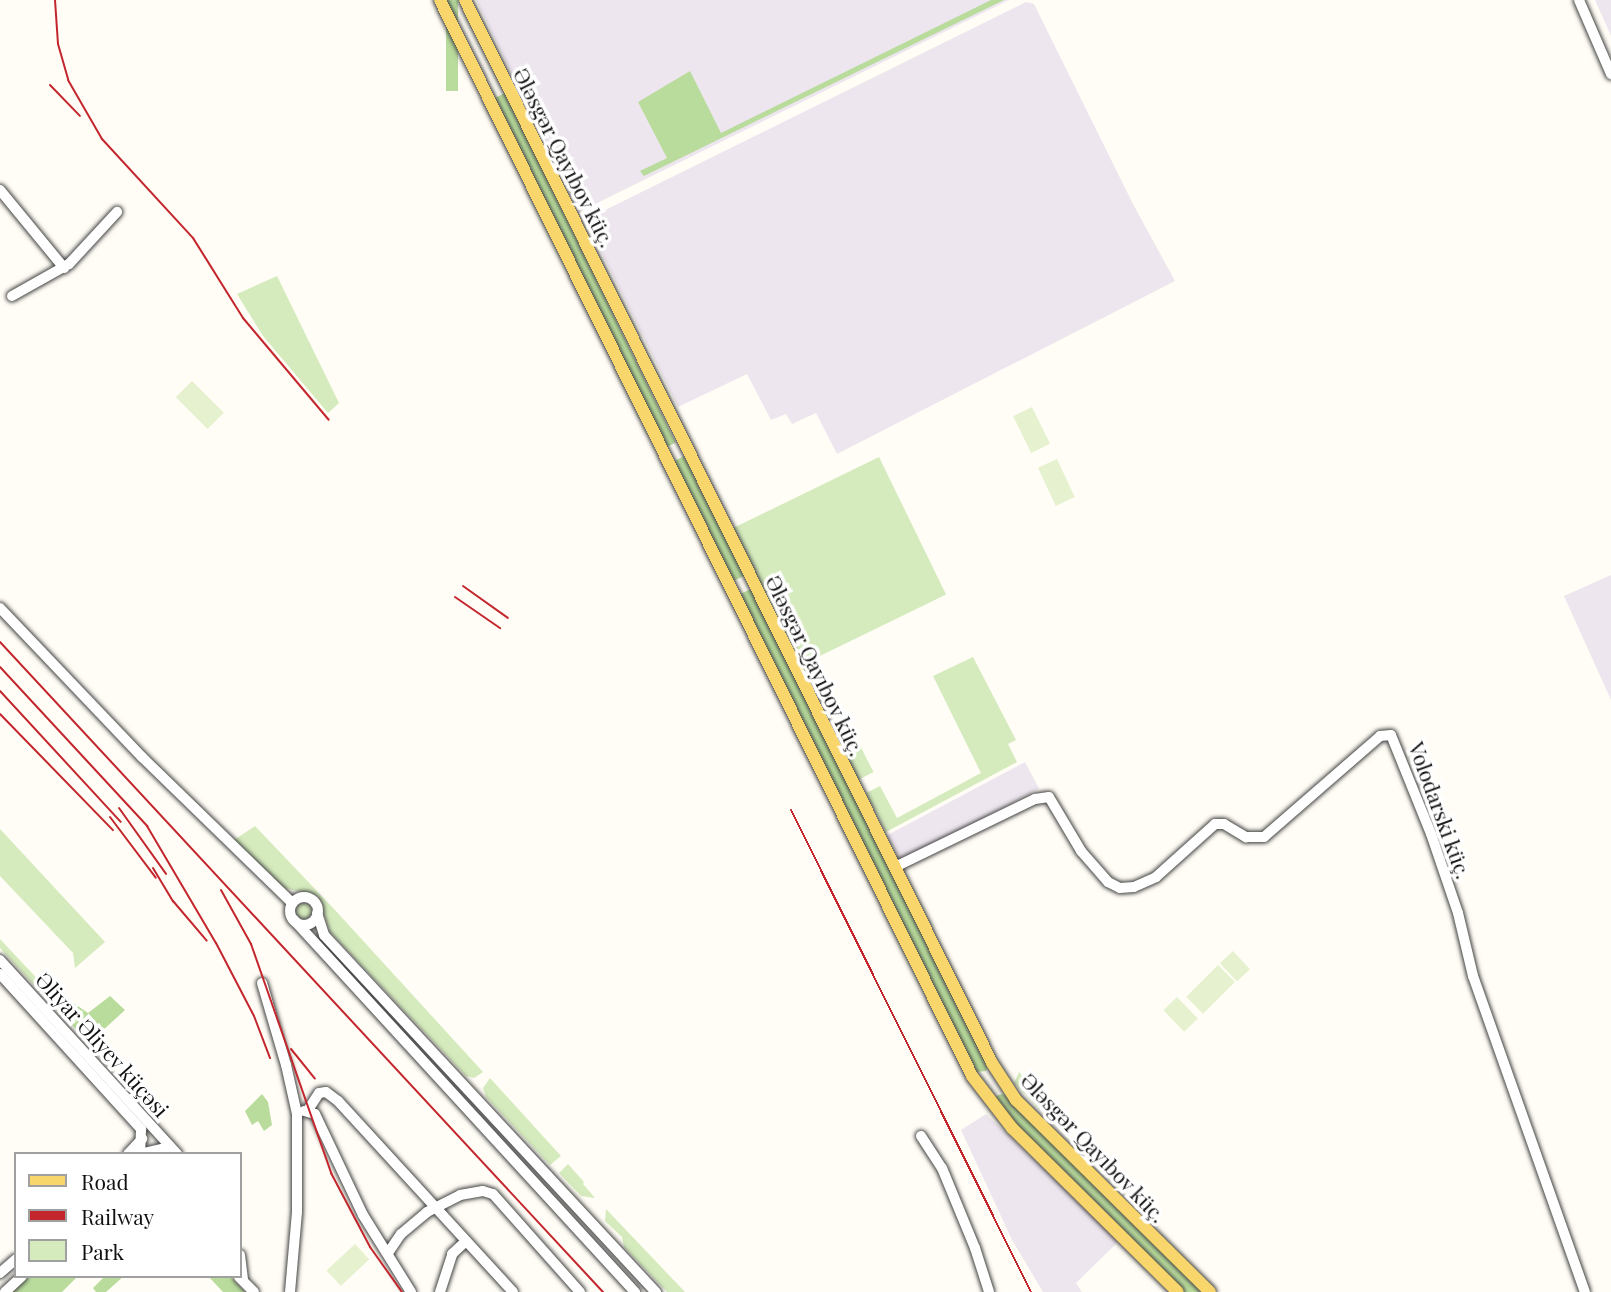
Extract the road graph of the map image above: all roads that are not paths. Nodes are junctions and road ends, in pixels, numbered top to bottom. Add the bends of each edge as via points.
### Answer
1 (440, 0) edge
2 (465, 0) edge
3 (1579, 0) edge
4 (1611, 74) edge
5 (506, 82) junction
6 (485, 92) junction
7 (0, 190) edge
8 (117, 212) dead end
9 (64, 268) junction
10 (12, 296) dead end
11 (687, 446) junction
12 (666, 457) junction
13 (752, 579) junction
14 (731, 589) junction
15 (0, 608) edge
16 (895, 867) junction
17 (292, 903) junction
18 (317, 913) junction
19 (294, 920) junction
20 (0, 960) edge
21 (0, 974) edge
22 (262, 983) dead end
23 (40, 1009) junction
24 (995, 1068) junction
25 (972, 1076) junction
26 (1009, 1091) junction
27 (992, 1107) junction
28 (308, 1111) junction
29 (297, 1114) junction
30 (921, 1136) dead end
31 (143, 1138) junction
32 (173, 1150) edge
33 (130, 1152) edge
34 (140, 1152) edge
35 (435, 1207) junction
36 (466, 1241) junction
37 (388, 1253) junction
38 (14, 1261) edge
39 (0, 1273) edge
40 (20, 1278) edge
41 (241, 1278) edge
42 (5, 1292) edge
43 (254, 1292) edge
44 (290, 1292) edge
45 (411, 1292) edge
46 (440, 1292) edge
47 (513, 1292) edge
48 (580, 1292) edge
49 (635, 1292) edge
50 (656, 1292) edge
51 (989, 1292) edge
52 (1178, 1292) edge
53 (1210, 1292) edge
54 (1585, 1292) edge

1 - 6 main road, Ələsgər Qayıbov küç.
2 - 5 main road, Ələsgər Qayıbov küç.
3 - 4 street
5 - 6 main road
5 - 11 main road, Ələsgər Qayıbov küç.
6 - 12 main road, Ələsgər Qayıbov küç.
7 - 9 street
8 - 9 street
9 - 10 street
11 - 12 main road
11 - 13 main road, Ələsgər Qayıbov küç.
12 - 14 main road, Ələsgər Qayıbov küç.
13 - 14 main road
13 - 16 main road, Ələsgər Qayıbov küç.
14 - 25 main road, Ələsgər Qayıbov küç.
15 - 17 street via 142,757
16 - 24 main road, Ələsgər Qayıbov küç.
16 - 54 street, Volodarski küç. via 1035,799 1049,797 1074,842 1108,882 1120,888 1134,887 1156,877 1215,824 1246,837 1265,837 1380,736 1391,735 1458,913 1474,976
17 - 18 street via 309,898
17 - 19 street
18 - 19 street via 310,923
18 - 50 street via 324,935
19 - 49 street
20 - 23 street, Əliyar Əliyev küçəsi
21 - 23 street, Əliyar Əliyev küçəsi
22 - 29 street
23 - 31 street, Əliyar Əliyev küçəsi via 141,1129
23 - 32 street, Əliyar Əliyev küçəsi
24 - 25 main road via 987,1078
24 - 26 main road, Ələsgər Qayıbov küç.
25 - 27 main road, Ələsgər Qayıbov küç.
26 - 27 main road via 993,1092
26 - 53 main road, Ələsgər Qayıbov küç.
27 - 52 main road, Ələsgər Qayıbov küç.
28 - 29 street
28 - 35 street via 319,1093 331,1095
28 - 37 street via 315,1114 350,1191
29 - 44 street
30 - 51 street via 942,1168
31 - 33 street
31 - 34 street, Əliyar Əliyev küçəsi
35 - 36 street
35 - 37 street via 409,1226
35 - 48 street via 478,1191 493,1194
36 - 46 street via 452,1254
36 - 47 street
37 - 45 street
38 - 39 street
40 - 42 street
41 - 43 street

